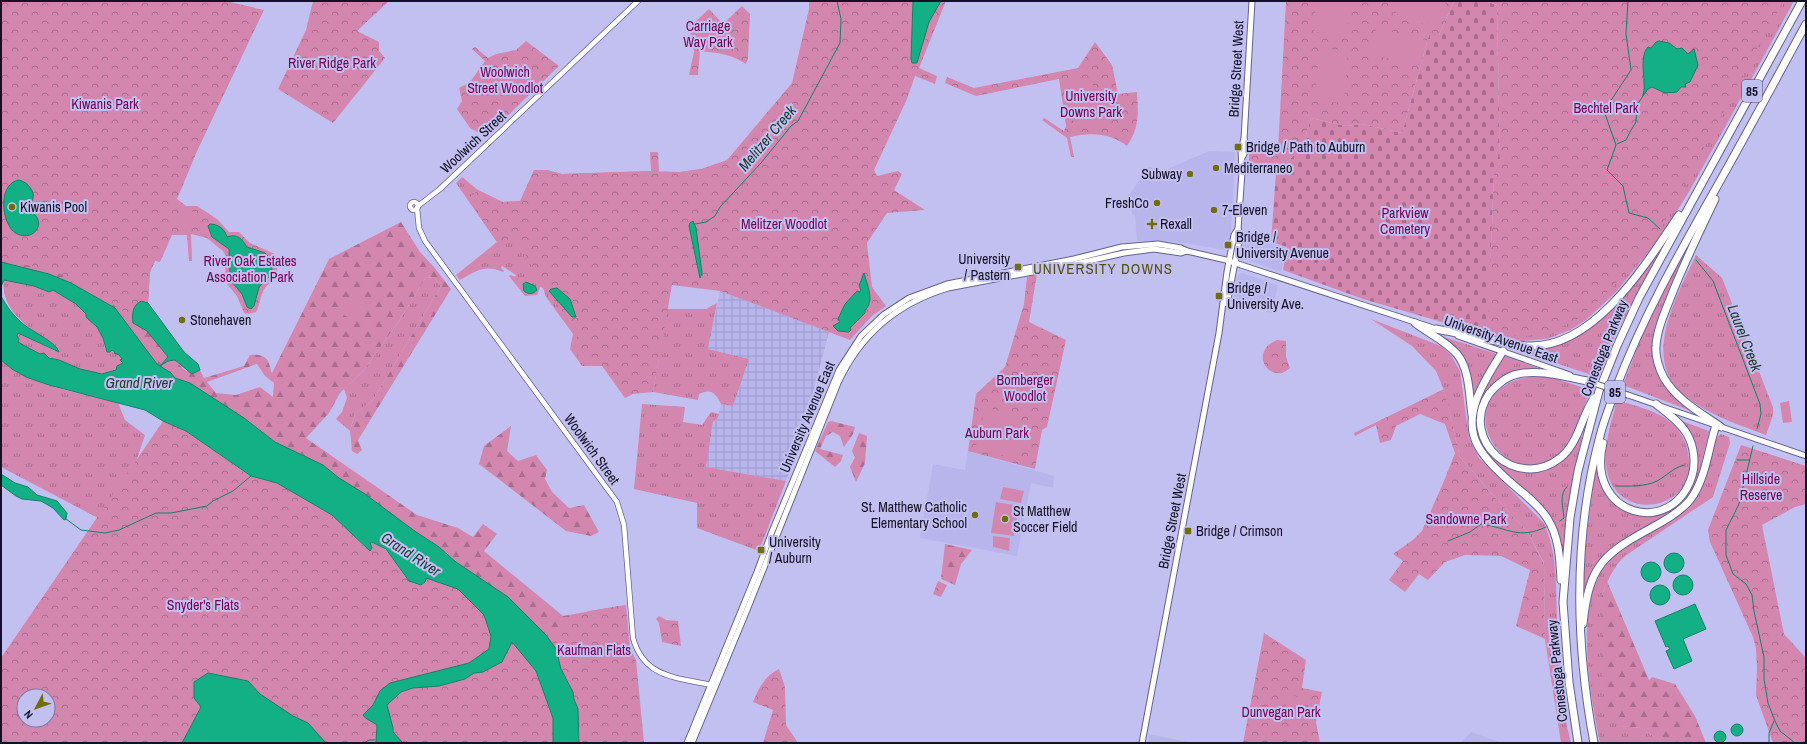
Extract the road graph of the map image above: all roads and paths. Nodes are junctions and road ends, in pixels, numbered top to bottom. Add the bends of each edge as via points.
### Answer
1 (638, 1) edge
2 (1252, 1) edge
3 (1802, 1) edge
4 (1806, 24) edge
5 (1731, 161) junction
6 (1702, 180) junction
7 (1187, 252) junction
8 (1232, 263) junction
9 (1414, 323) junction
10 (1436, 329) junction
11 (1503, 350) junction
12 (1588, 381) junction
13 (1599, 391) junction
14 (1656, 404) junction
15 (1608, 409) junction
16 (1472, 418) junction
17 (1719, 426) junction
18 (1806, 456) edge
19 (1563, 602) junction
20 (1581, 646) junction
21 (711, 685) junction
22 (687, 743) edge
23 (692, 743) edge
24 (1142, 743) edge
25 (1578, 743) edge
26 (1594, 743) edge

1 - 21 street, Woolwich Street via 440,189 416,206 417,216 425,241 617,502 624,525 633,638 642,659 653,670 663,674
2 - 8 main road, Bridge Street West via 1244,139 1246,144 1242,158 1238,229 1234,235
3 - 6 highway, Conestoga Parkway / 85
4 - 5 highway, Conestoga Parkway / 85
5 - 15 highway, Conestoga Parkway / 85 via 1649,311
5 - 17 highway via 1681,270 1660,324 1656,346 1661,373 1674,392
6 - 10 highway via 1652,257 1622,293 1594,321 1571,337 1554,344 1528,346
6 - 13 highway, Conestoga Parkway / 85 via 1639,298
7 - 8 main road, University Avenue East
7 - 21 main road, University Avenue East via 1168,245 1131,245 947,284 909,298 872,324 844,360 834,381
7 - 23 main road, University Avenue East via 1154,249 1124,253 948,288 911,303 883,321 856,350 838,383
8 - 9 main road, University Avenue East
8 - 24 main road, Bridge Street West via 1223,298 1224,304
9 - 10 main road, University Avenue East
9 - 16 highway via 1458,355 1465,369
10 - 11 main road, University Avenue East
11 - 12 main road, University Avenue East
11 - 16 highway via 1480,393
12 - 13 highway via 1538,372 1516,374 1498,383 1482,409 1481,430 1488,446 1504,462 1521,469 1539,468 1552,463 1570,447
12 - 14 main road, University Avenue East, bridge
13 - 19 highway, Conestoga Parkway / 85 via 1578,471 1570,518
14 - 15 highway via 1678,422 1688,435 1694,452 1694,470 1689,486 1680,499 1659,511 1650,512 1637,512 1626,508 1605,488 1600,463
14 - 17 main road, University Avenue East
15 - 20 highway, Conestoga Parkway / 85 via 1600,434 1585,512 1579,567
16 - 19 highway via 1477,445 1489,462 1548,519 1556,537
17 - 18 main road, University Avenue East
17 - 20 highway via 1711,438 1703,474 1690,500 1680,510 1608,555 1598,567 1586,601
19 - 25 highway, Conestoga Parkway / 85 via 1569,682
20 - 26 highway, Conestoga Parkway / 85
21 - 22 main road, University Avenue East

